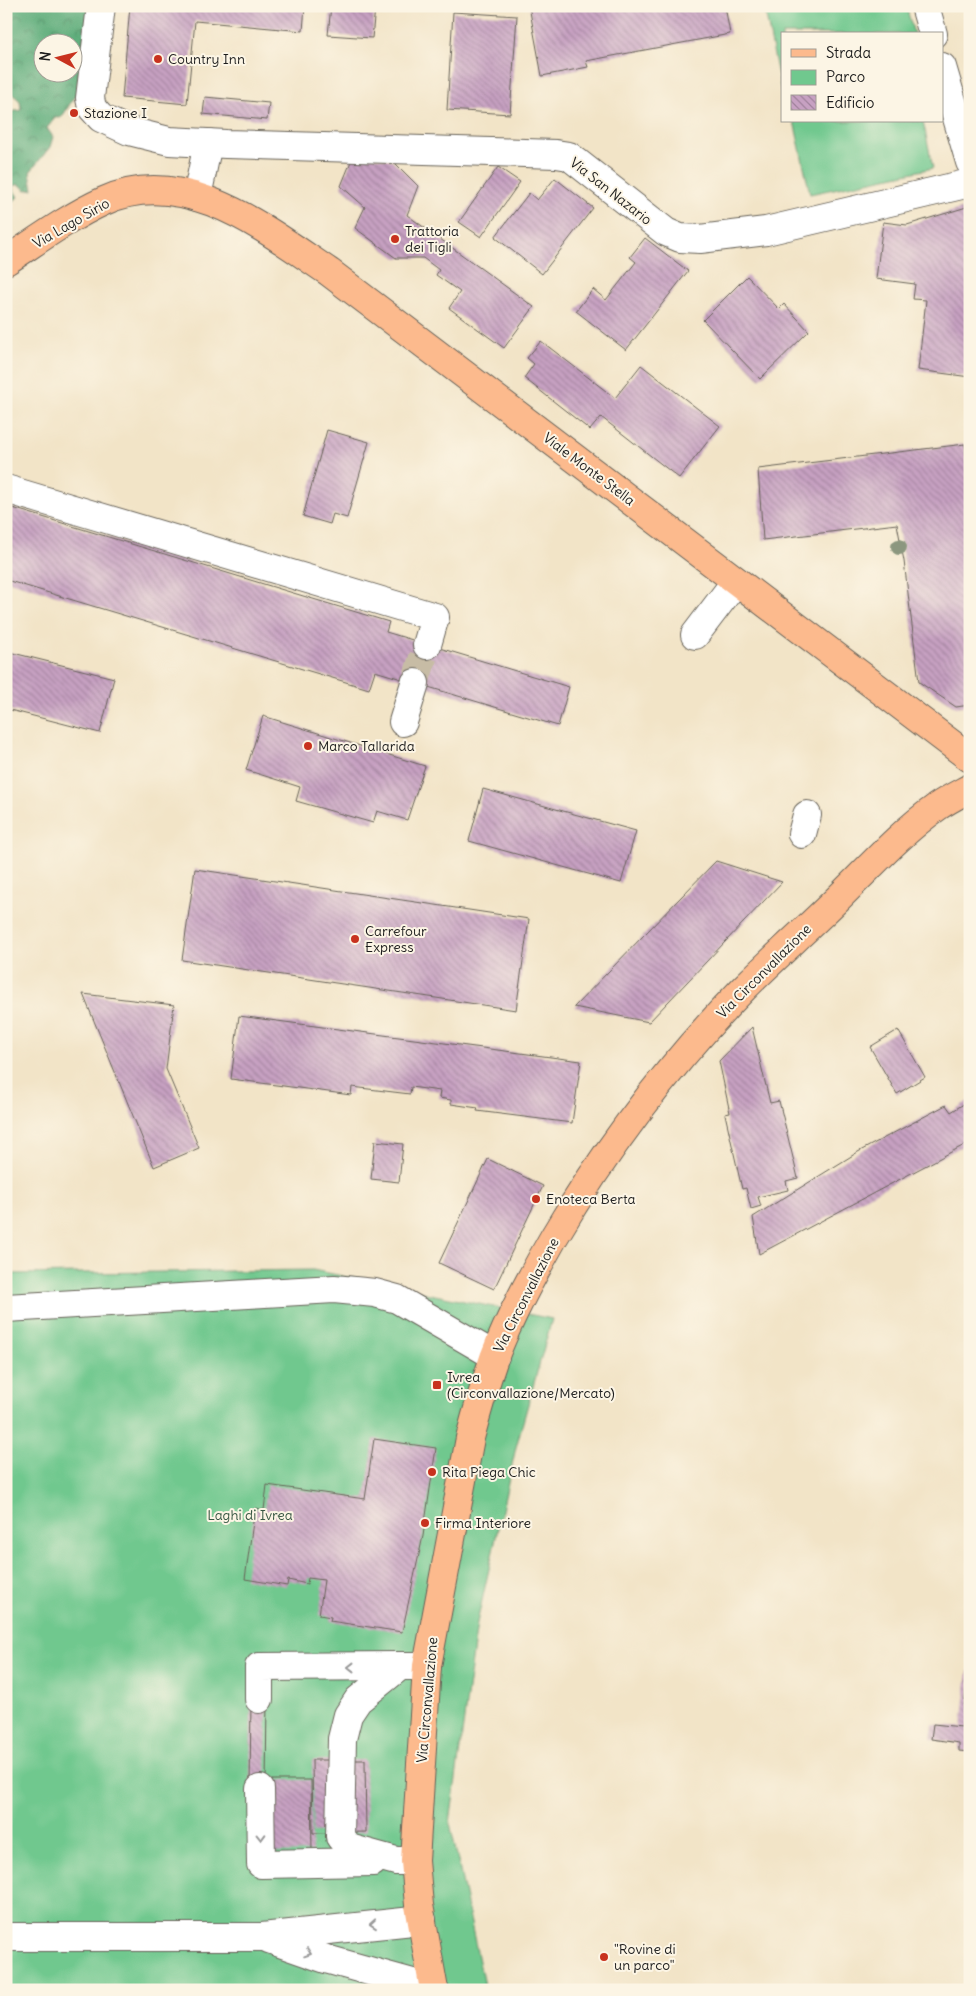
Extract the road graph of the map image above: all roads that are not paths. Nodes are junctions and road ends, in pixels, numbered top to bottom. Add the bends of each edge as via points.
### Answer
1 (101, 6) edge
2 (925, 6) edge
3 (932, 32) edge
4 (944, 74) edge
5 (208, 143) junction
6 (970, 162) edge
7 (970, 183) edge
8 (197, 197) junction
9 (6, 261) edge
10 (6, 489) edge
11 (736, 581) junction
12 (695, 635) dead end
13 (427, 644) tunnel mouth
14 (415, 683) tunnel mouth
15 (403, 722) dead end
16 (970, 758) edge
17 (970, 788) edge
18 (6, 1308) edge
19 (495, 1356) junction
20 (400, 1666) junction
21 (428, 1666) junction
22 (259, 1699) dead end
23 (260, 1788) dead end
24 (405, 1861) junction
25 (422, 1920) junction
26 (6, 1937) edge
27 (262, 1937) junction
28 (434, 1989) edge

1 - 5 street, Via San Nazario via 90,98 92,108 101,118 129,131 169,140
2 - 3 street
4 - 6 street
5 - 7 street, Via San Nazario via 569,156 666,232 680,238 700,239 766,231
5 - 8 street
8 - 9 main road, Via Lago Sirio via 174,190 138,192 105,201
8 - 11 main road, Viale Monte Stella via 245,218 328,272
10 - 13 street via 435,617
11 - 12 street
11 - 16 main road, Viale Monte Stella
14 - 15 street
17 - 19 main road, Via Circonvallazione via 938,806 902,835 744,988 638,1110 568,1214 535,1270
18 - 19 street via 357,1290 397,1299
19 - 21 main road, Via Circonvallazione via 470,1438
20 - 21 street
20 -> 22 street via 260,1667
20 - 24 street via 358,1700 348,1715 342,1739 340,1837 349,1848
21 - 24 main road, Via Circonvallazione
23 -> 24 street via 261,1864
24 - 25 main road, Via Circonvallazione
25 -> 27 street
25 - 28 main road, Via Circonvallazione
26 - 27 street
27 -> 28 street via 326,1959

